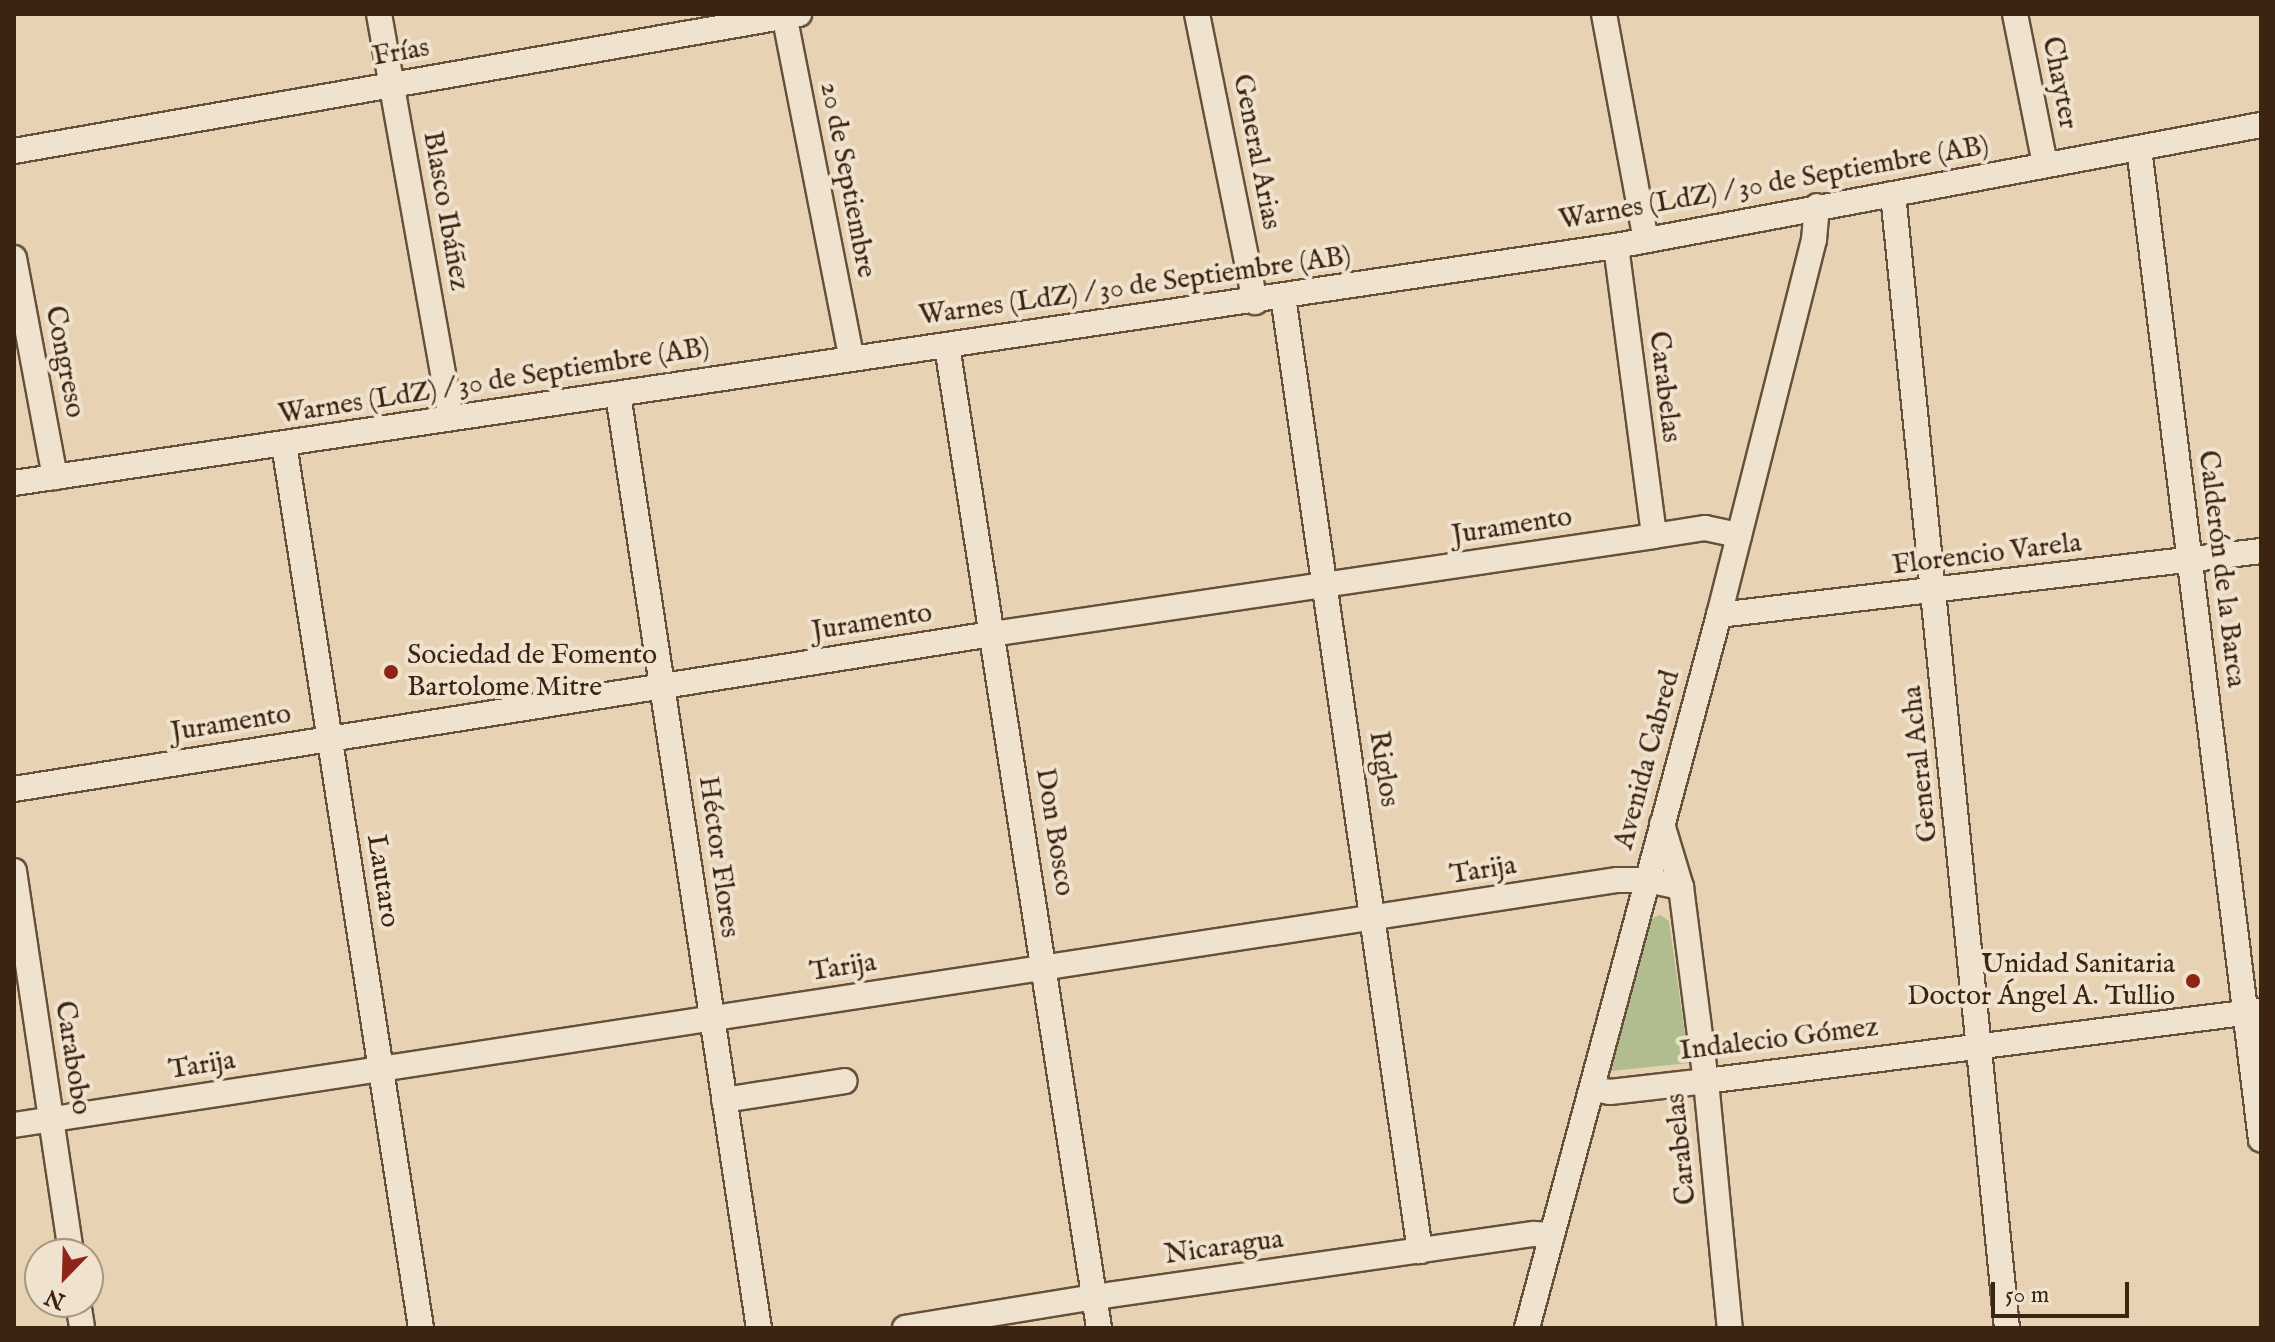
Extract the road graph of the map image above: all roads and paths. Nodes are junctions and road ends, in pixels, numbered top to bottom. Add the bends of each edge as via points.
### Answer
1 (379, 14) edge
2 (1197, 14) edge
3 (1604, 14) edge
4 (2015, 14) edge
5 (789, 15) edge
6 (392, 85) junction
7 (2261, 125) edge
8 (2139, 148) junction
9 (14, 151) edge
10 (2045, 164) junction
11 (1893, 194) junction
12 (1817, 206) junction
13 (1646, 240) junction
14 (1616, 246) junction
15 (14, 258) edge
16 (1283, 296) junction
17 (1255, 302) junction
18 (947, 346) junction
19 (851, 357) junction
20 (618, 394) junction
21 (451, 418) junction
22 (284, 444) junction
23 (55, 477) junction
24 (14, 483) edge
25 (1739, 535) junction
26 (1654, 536) junction
27 (2261, 551) edge
28 (2189, 561) junction
29 (1325, 586) junction
30 (1933, 593) junction
31 (1719, 615) junction
32 (992, 634) junction
33 (663, 687) junction
34 (330, 739) junction
35 (14, 789) edge
36 (1662, 824) junction
37 (14, 871) edge
38 (1647, 880) junction
39 (1681, 887) junction
40 (1374, 918) junction
41 (1045, 966) junction
42 (2253, 1012) edge
43 (711, 1020) junction
44 (1981, 1044) junction
45 (381, 1070) junction
46 (845, 1081) dead end
47 (1706, 1081) junction
48 (1592, 1089) junction
49 (724, 1100) junction
50 (51, 1119) junction
51 (14, 1125) edge
52 (2261, 1140) edge
53 (1552, 1235) junction
54 (69, 1238) edge
55 (1420, 1251) junction
56 (1095, 1297) junction
57 (421, 1328) edge
58 (759, 1328) edge
59 (905, 1328) edge
60 (1099, 1328) edge
61 (1527, 1328) edge
62 (1730, 1328) edge
63 (2007, 1328) edge

1 - 6 street, Blasco Ibáñez
2 - 17 street, General Arias
3 - 13 street
4 - 10 street, Chayter
5 - 6 street, Frías
5 - 19 street, 20 de Septiembre
6 - 9 street, Frías
6 - 21 street, Blasco Ibáñez
7 - 8 street, Warnes (LdZ) / 30 de Septiembre (AB)
8 - 10 street, Warnes (LdZ) / 30 de Septiembre (AB)
8 - 28 street, Calderón de la Barca
10 - 11 street, Warnes (LdZ) / 30 de Septiembre (AB)
11 - 12 street, Warnes (LdZ) / 30 de Septiembre (AB)
11 - 30 street, General Acha
12 - 13 street, Warnes (LdZ) / 30 de Septiembre (AB)
12 - 25 street, Avenida Cabred via 1814,240
13 - 14 street, Warnes (LdZ) / 30 de Septiembre (AB)
14 - 16 street, Warnes (LdZ) / 30 de Septiembre (AB)
14 - 26 street, Carabelas
15 - 23 street, Congreso
16 - 17 street, Warnes (LdZ) / 30 de Septiembre (AB)
16 - 29 street, Riglos
17 - 18 street, Warnes (LdZ) / 30 de Septiembre (AB)
18 - 19 street, Warnes (LdZ) / 30 de Septiembre (AB)
18 - 32 street, Don Bosco
19 - 20 street, Warnes (LdZ) / 30 de Septiembre (AB)
20 - 21 street, Warnes (LdZ) / 30 de Septiembre (AB)
20 - 33 street, Héctor Flores
21 - 22 street, Warnes (LdZ) / 30 de Septiembre (AB)
22 - 23 street, Warnes (LdZ) / 30 de Septiembre (AB)
22 - 34 street, Lautaro
23 - 24 street, Warnes (LdZ) / 30 de Septiembre (AB)
25 - 26 street, Juramento via 1705,528
25 - 31 street, Avenida Cabred
26 - 29 street, Juramento
27 - 28 street, Florencio Varela
28 - 30 street, Florencio Varela
28 - 42 street, Calderón de la Barca
29 - 32 street, Juramento
29 - 40 street, Riglos
30 - 31 street, Florencio Varela
30 - 44 street, General Acha
31 - 36 street, Avenida Cabred
32 - 33 street, Juramento
32 - 41 street, Don Bosco
33 - 34 street, Juramento
33 - 43 street, Héctor Flores
34 - 35 street, Juramento
34 - 45 street, Lautaro
36 - 38 street, Avenida Cabred
36 - 39 street, Carabelas
37 - 50 street, Carabobo
38 - 39 street, Tarija
38 - 40 street, Tarija via 1617,880
38 - 48 street, Avenida Cabred
39 - 47 street, Carabelas
40 - 41 street, Tarija
40 - 55 street, Riglos
41 - 43 street, Tarija
41 - 56 street, Don Bosco
42 - 44 street, Indalecio Gómez
42 - 52 street, Calderón de la Barca
43 - 45 street, Tarija
43 - 49 street, Héctor Flores
44 - 47 street, Indalecio Gómez
44 - 63 street, General Acha
45 - 50 street, Tarija
45 - 57 street, Lautaro
46 - 49 street
47 - 48 street, Indalecio Gómez via 1610,1092
47 - 62 street, Carabelas
48 - 53 street, Avenida Cabred
49 - 58 street, Héctor Flores
50 - 51 street, Tarija
50 - 54 street, Carabobo
53 - 55 street, Nicaragua
53 - 61 street, Avenida Cabred
55 - 56 street, Nicaragua
56 - 59 street, Nicaragua
56 - 60 street, Don Bosco

